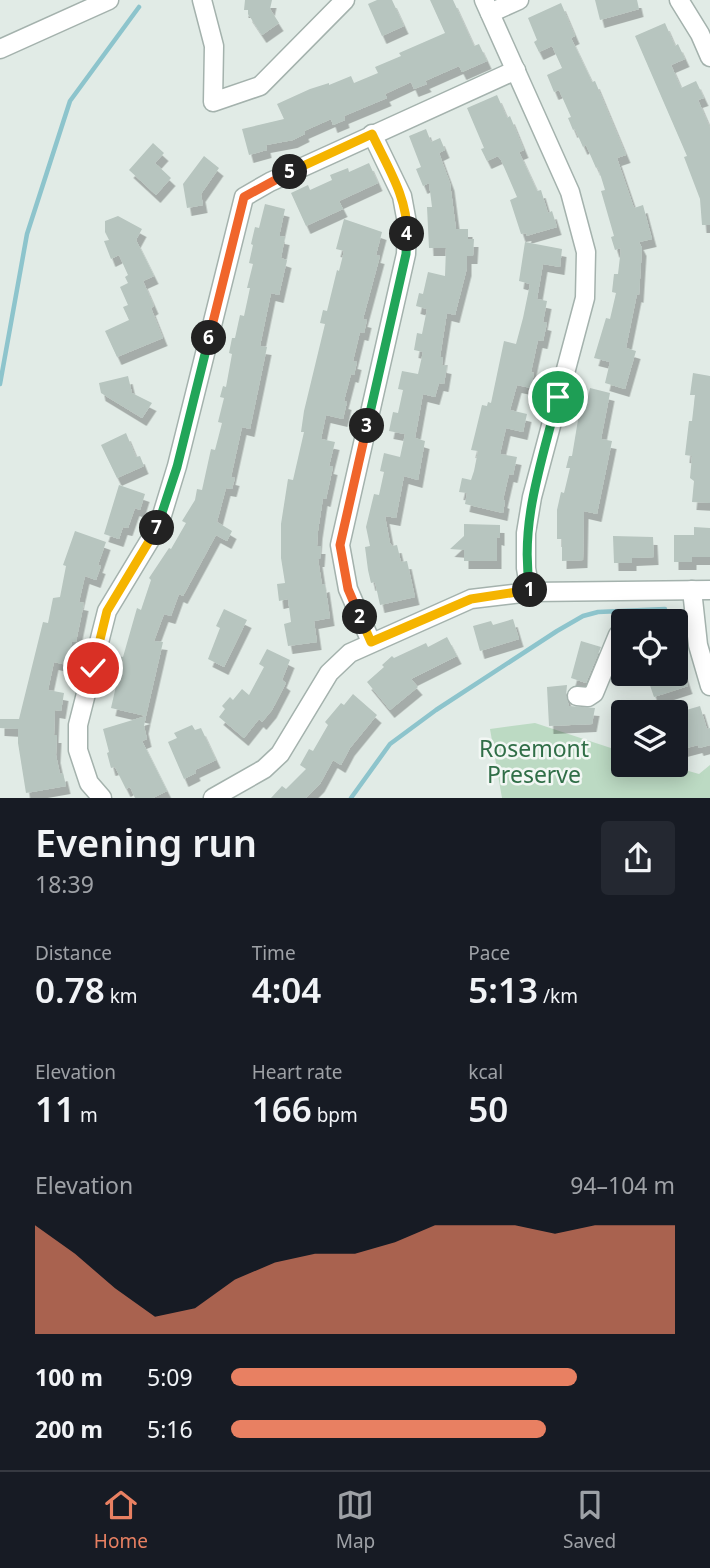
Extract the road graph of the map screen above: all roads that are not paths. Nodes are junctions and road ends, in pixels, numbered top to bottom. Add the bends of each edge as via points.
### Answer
1 (202, 0) edge
2 (345, 0) edge
3 (520, 0) edge
4 (679, 0) edge
5 (99, 2) edge
6 (487, 7) edge
7 (0, 49) edge
8 (710, 57) edge
9 (516, 70) junction
10 (372, 134) junction
11 (701, 590) edge
12 (530, 592) junction
13 (695, 623) junction
14 (688, 624) edge
15 (371, 642) junction
16 (611, 652) edge
17 (710, 686) edge
18 (577, 696) dead end
19 (102, 798) edge
20 (213, 798) edge

1 - 2 street via 214,46 213,103 260,86
3 - 6 street
4 - 8 street
5 - 7 street
6 - 9 street
9 - 10 street
9 - 12 street via 570,192 586,252 585,298 532,497 526,568
10 - 15 street via 402,196 407,223 406,254 340,545 348,589
10 - 19 street via 244,197 159,525 107,611 78,724 78,750 89,783
11 - 12 street
11 - 13 street
12 - 15 street via 471,599
13 - 14 street
13 - 17 street
15 - 20 street via 328,673 280,754 264,769
16 - 18 street via 594,693

